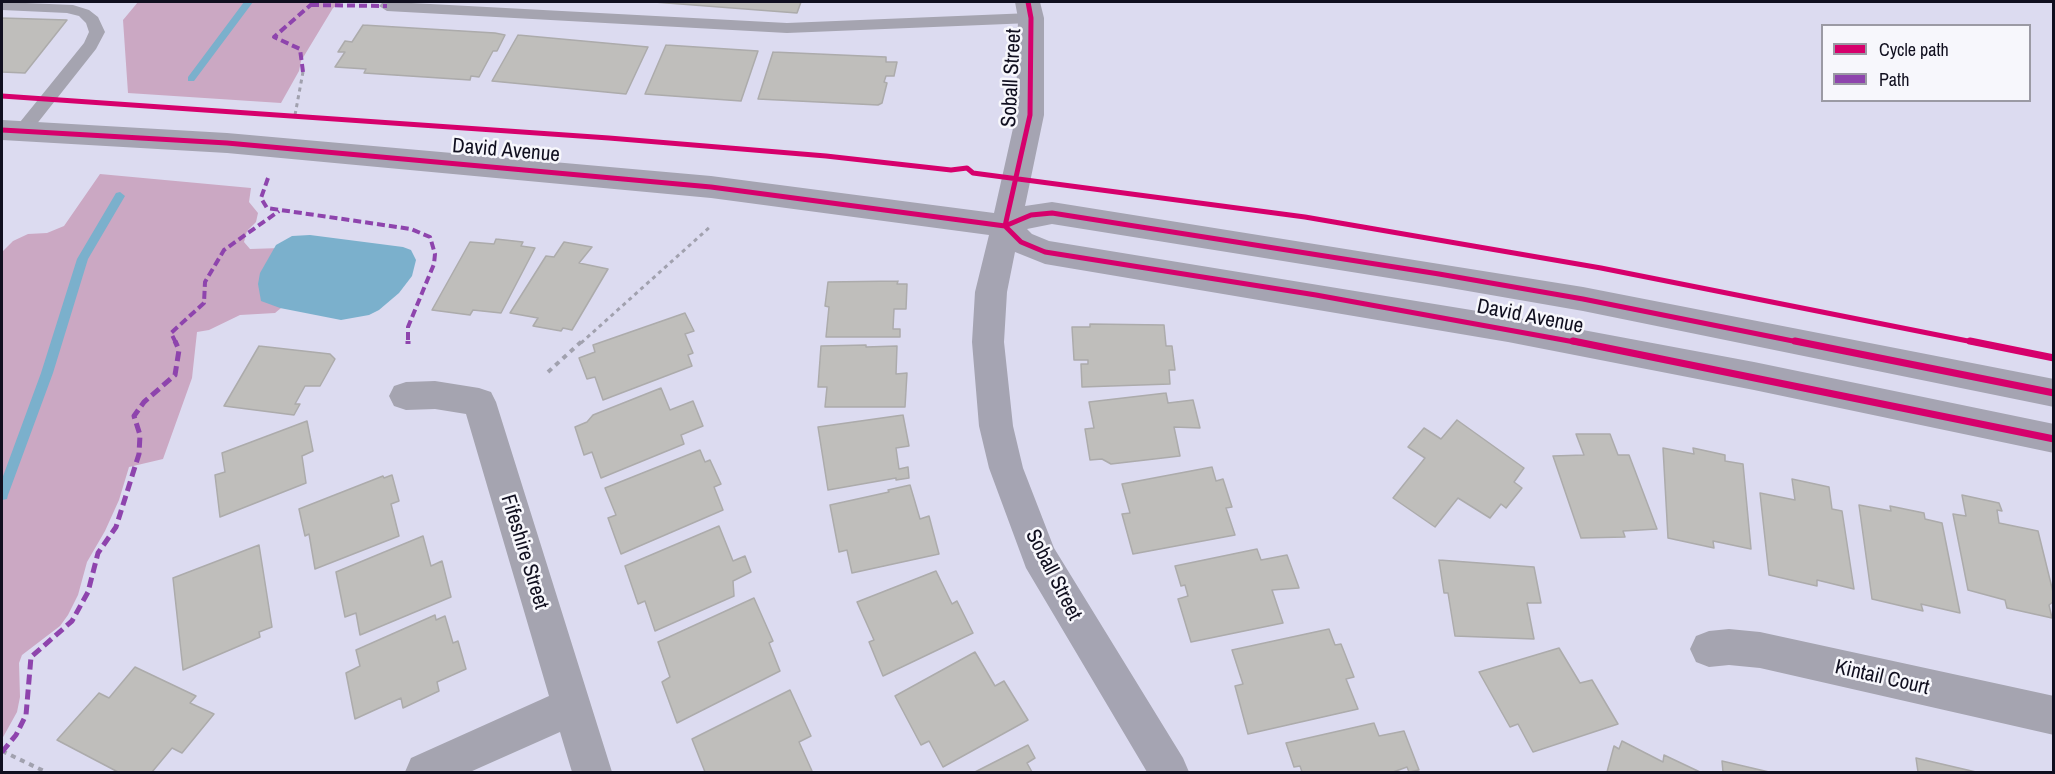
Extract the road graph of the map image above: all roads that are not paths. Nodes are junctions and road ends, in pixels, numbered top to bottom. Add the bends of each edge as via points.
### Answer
1 (2, 5) edge
2 (387, 6) dead end
3 (1030, 10) edge
4 (12, 130) edge
5 (1005, 226) junction
6 (2054, 393) edge
7 (406, 396) dead end
8 (2054, 439) edge
9 (1709, 649) dead end
10 (570, 706) junction
11 (2054, 717) edge
12 (425, 772) edge
13 (592, 772) edge
14 (1169, 772) edge

1 - 4 lane via 68,8 84,13 97,32 91,45
2 - 3 lane via 787,28
3 - 5 main road, Soball Street via 1030,115
4 - 5 main road, David Avenue via 250,145 688,185
5 - 6 main road, David Avenue via 1031,215 1052,213 1188,233 1583,299
5 - 8 main road, David Avenue via 1021,242 1045,252 1508,329
5 - 14 main road, Soball Street via 991,292 988,342 996,426 1006,468 1039,556
7 - 10 street, Fifeshire Street via 435,394 479,402
9 - 11 street, Kintail Court via 1761,650
10 - 12 street
10 - 13 street, Fifeshire Street

